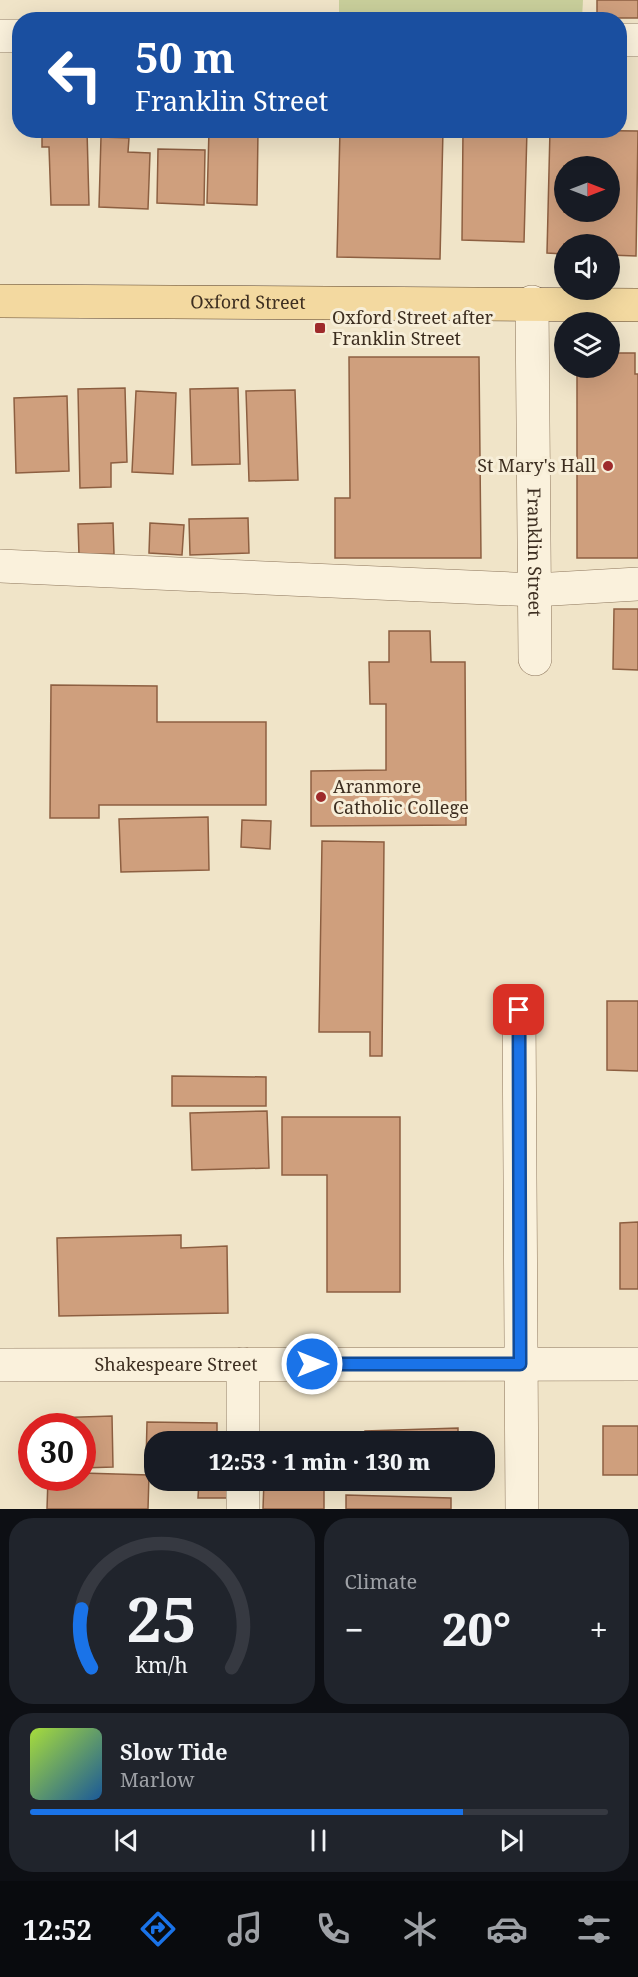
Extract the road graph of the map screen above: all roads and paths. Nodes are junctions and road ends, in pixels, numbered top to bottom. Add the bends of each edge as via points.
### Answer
1 (0, 301) edge
2 (532, 302) junction
3 (638, 305) edge
4 (0, 566) edge
5 (638, 584) edge
6 (535, 590) junction
7 (535, 659) dead end
8 (519, 1010) dead end
9 (243, 1364) junction
10 (520, 1364) junction
11 (638, 1364) edge
12 (0, 1365) edge
13 (243, 1431) edge
14 (243, 1491) edge
15 (243, 1509) edge
16 (522, 1509) edge

1 - 2 main road, Oxford Street
2 - 3 main road, Oxford Street
2 - 6 street, Franklin Street
4 - 6 street
5 - 6 street
6 - 7 street, Franklin Street
8 - 10 street
9 - 10 street, Shakespeare Street
9 - 12 street, Shakespeare Street
9 - 13 street
10 - 11 street, Shakespeare Street
10 - 16 street
14 - 15 street

